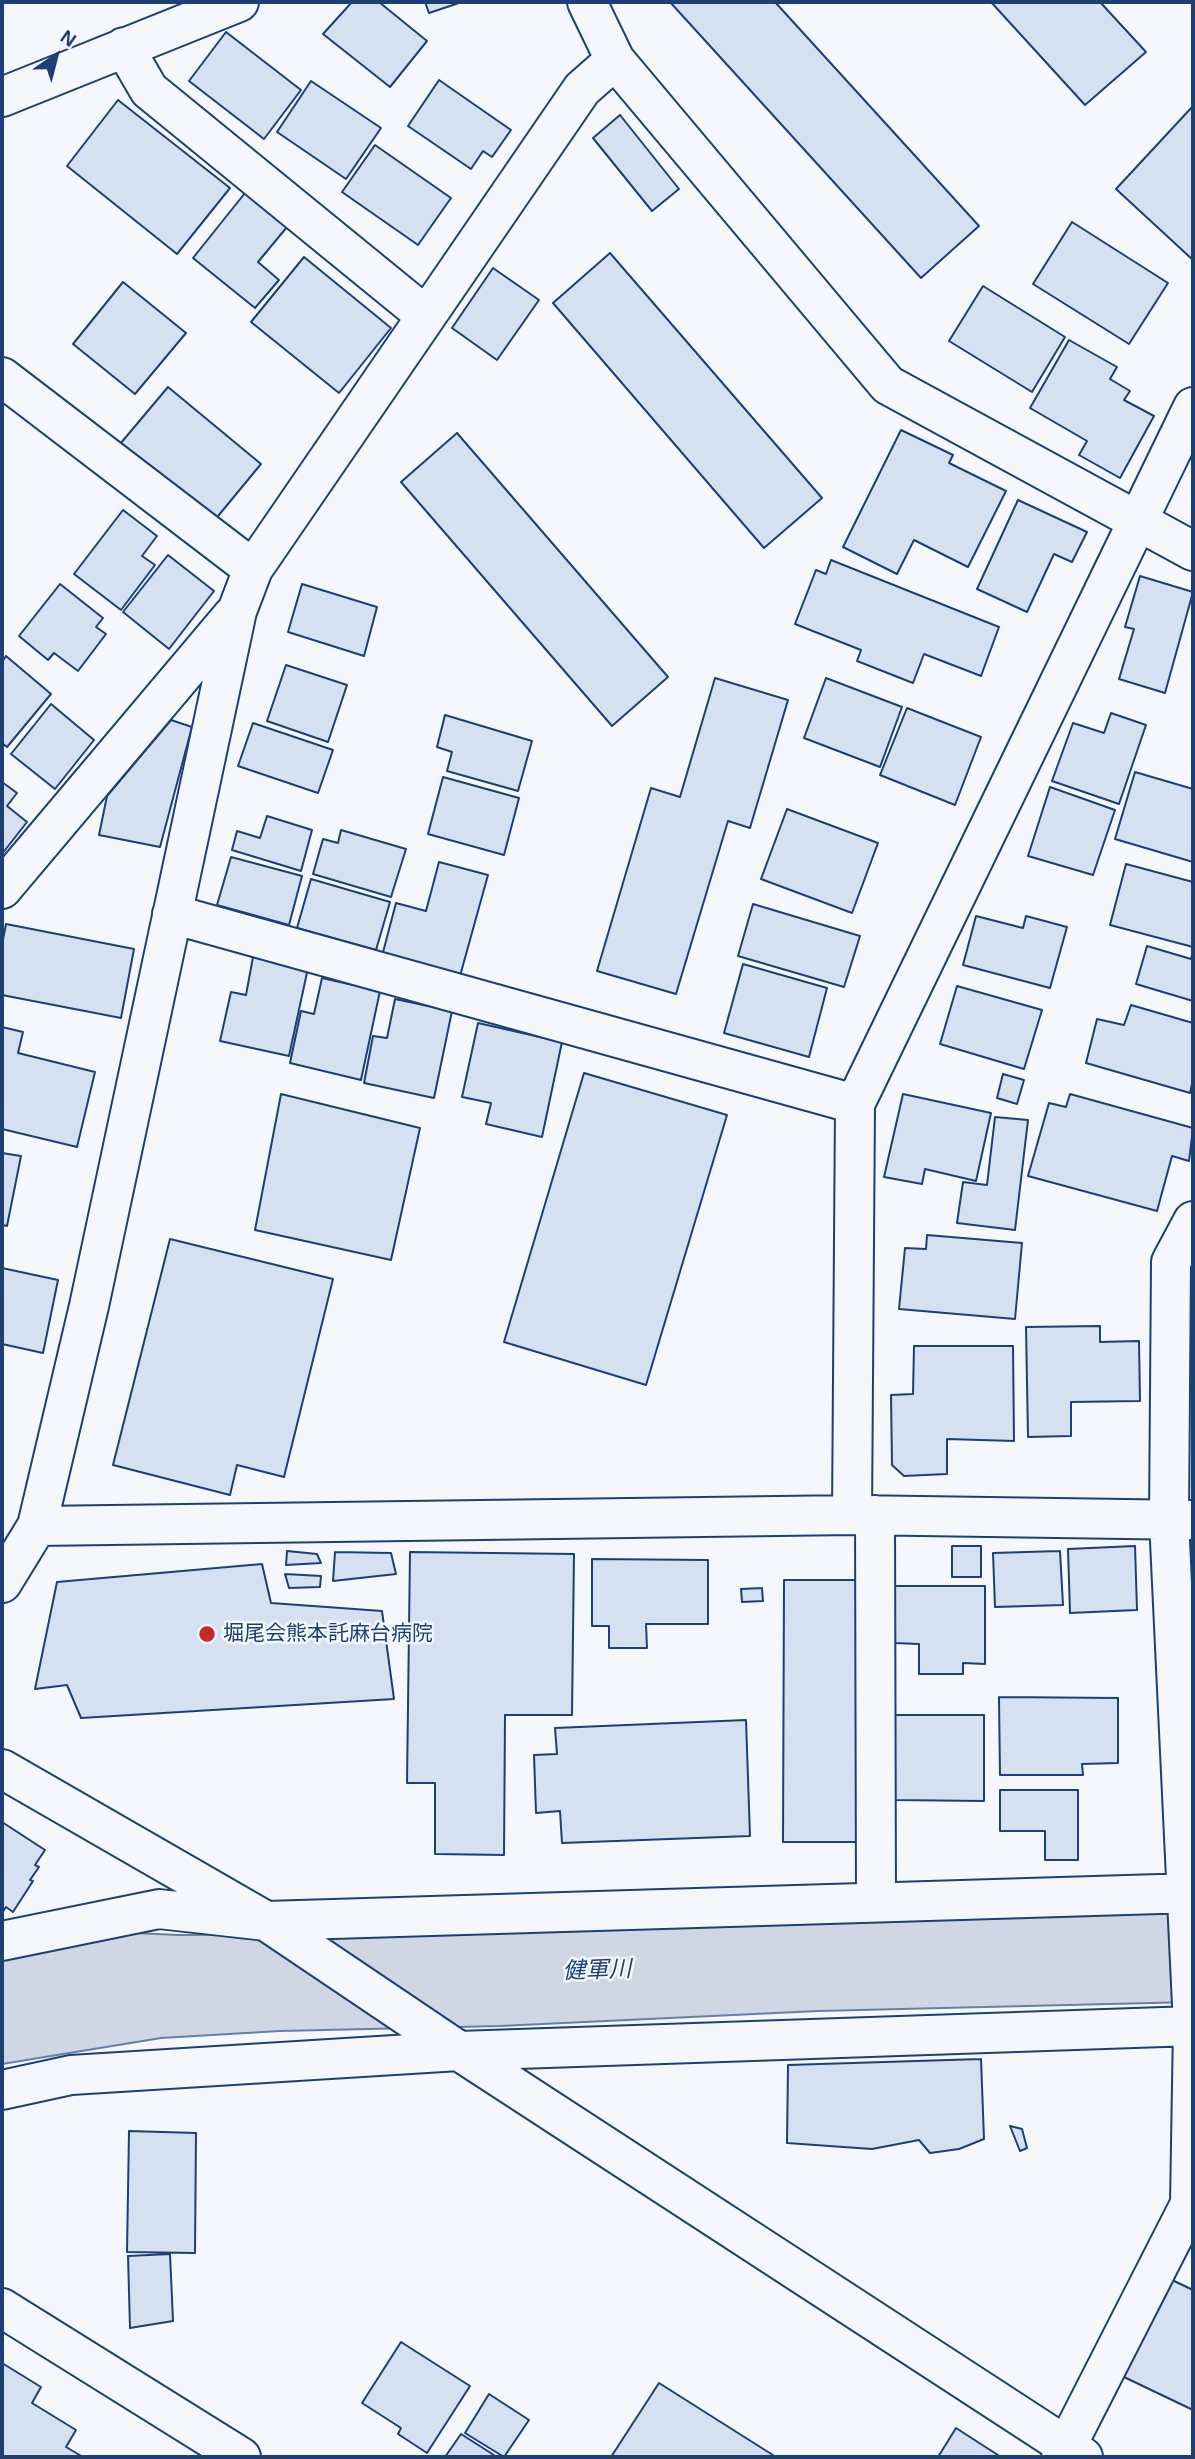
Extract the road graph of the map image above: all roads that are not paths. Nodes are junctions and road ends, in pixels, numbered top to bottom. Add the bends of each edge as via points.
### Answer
1 (239, 2) edge
2 (587, 2) edge
3 (124, 47) junction
4 (615, 60) junction
5 (2, 97) edge
6 (426, 316) junction
7 (6, 389) edge
8 (1193, 407) edge
9 (1138, 522) junction
10 (1193, 551) edge
11 (253, 569) junction
12 (237, 611) junction
13 (2, 888) edge
14 (172, 914) junction
15 (855, 1104) junction
16 (1193, 1221) edge
17 (1182, 1264) edge
18 (864, 1515) junction
19 (1181, 1520) edge
20 (37, 1526) junction
21 (2, 1583) edge
22 (2, 1769) edge
23 (1189, 1893) edge
24 (876, 1902) junction
25 (266, 1921) junction
26 (2, 1941) edge
27 (1193, 2026) edge
28 (458, 2050) junction
29 (2, 2090) edge
30 (2, 2308) edge
31 (1070, 2454) edge
32 (241, 2457) edge

1 - 3 street
2 - 4 street
3 - 5 street
3 - 6 street via 149,90
4 - 6 street via 582,89
4 - 9 street via 888,385
6 - 11 street
7 - 11 street
8 - 9 street
9 - 10 street
9 - 15 street
11 - 12 street
12 - 13 street
12 - 14 street
14 - 15 street
14 - 20 street via 92,1293
15 - 18 street
16 - 17 street
17 - 19 street
18 - 19 street
18 - 20 street
18 - 24 street
19 - 23 street
20 - 21 street
22 - 25 street
23 - 24 street
23 - 27 street
24 - 25 street
25 - 26 street via 159,1909
25 - 28 street
27 - 28 street
27 - 31 street via 1190,2204
28 - 29 street via 71,2075
28 - 31 street
30 - 32 street

